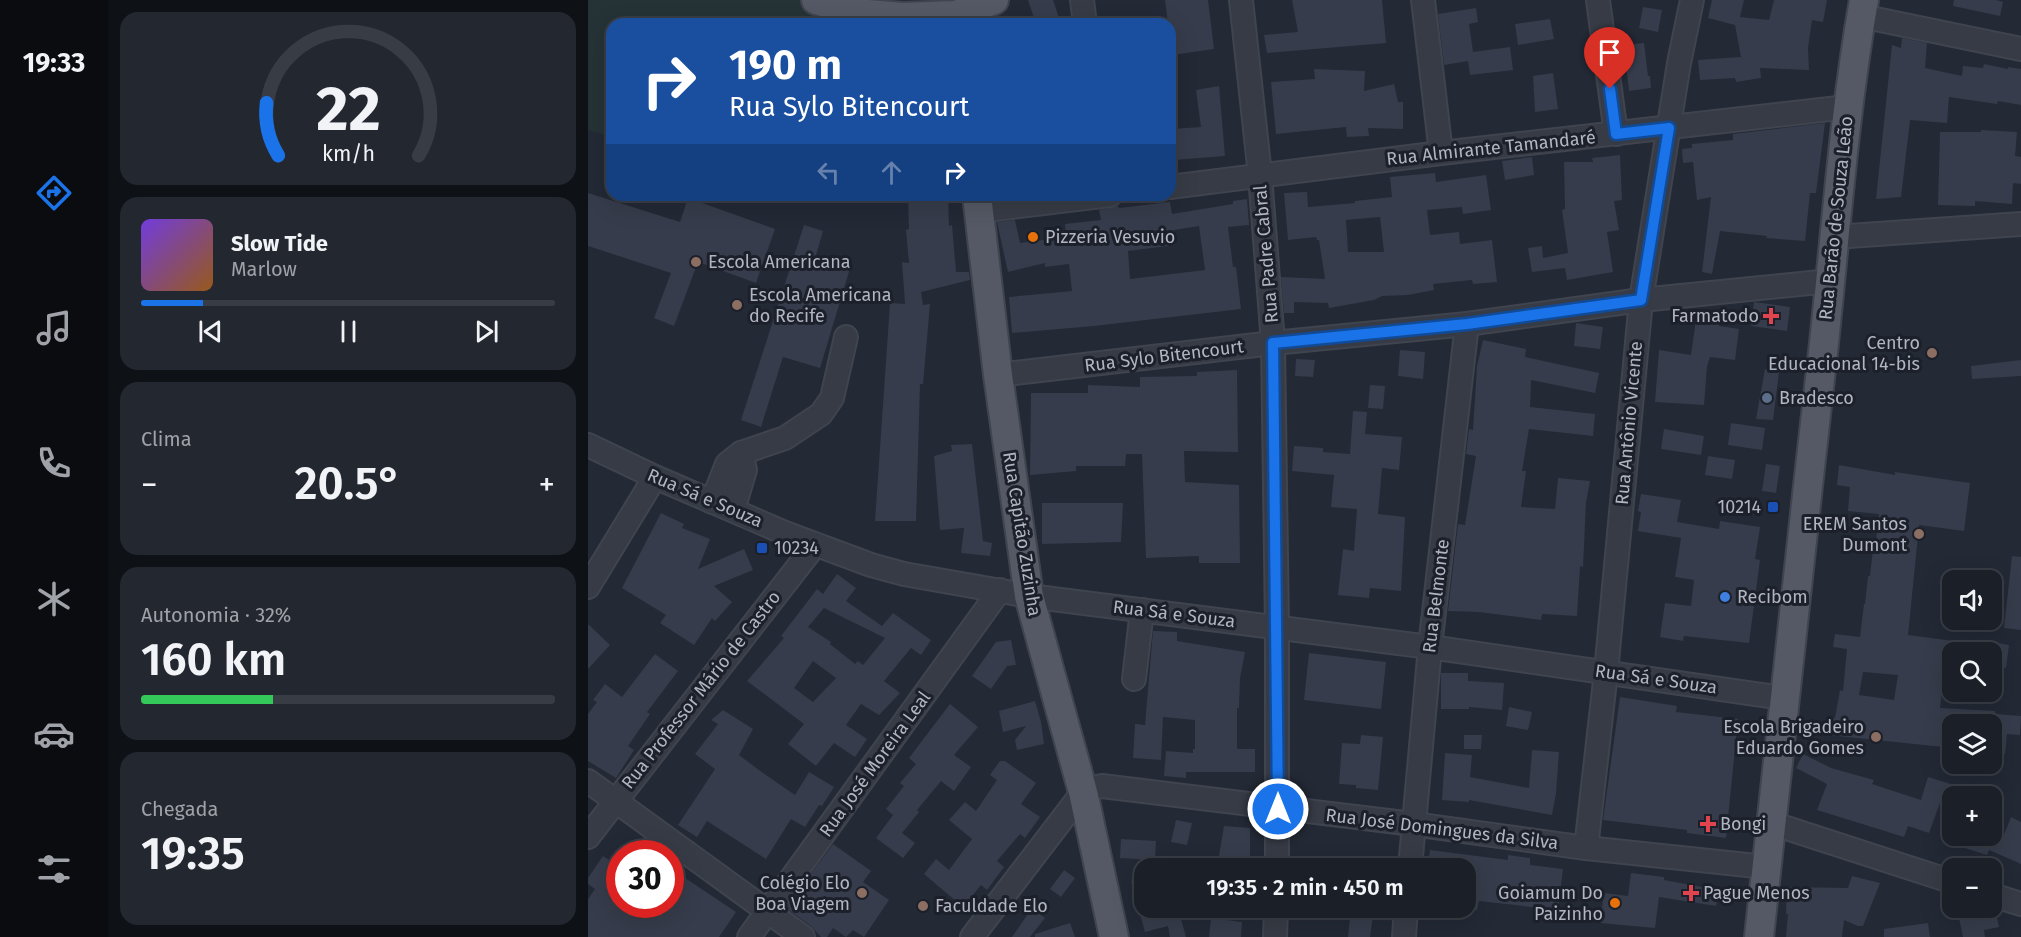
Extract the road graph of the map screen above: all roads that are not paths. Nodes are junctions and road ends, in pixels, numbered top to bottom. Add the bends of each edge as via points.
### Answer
1 (816, 0) edge
2 (994, 0) edge
3 (1082, 0) edge
4 (1241, 0) edge
5 (1423, 0) edge
6 (1598, 0) edge
7 (1692, 0) edge
8 (1863, 8) edge
9 (956, 13) edge
10 (1084, 18) edge
11 (2021, 49) edge
12 (1847, 107) junction
13 (1669, 128) junction
14 (1616, 134) junction
15 (1442, 153) junction
16 (1260, 175) junction
17 (1176, 186) edge
18 (1010, 201) edge
19 (978, 203) edge
20 (2021, 224) edge
21 (1835, 237) junction
22 (1830, 281) junction
23 (1641, 300) junction
24 (1467, 324) junction
25 (846, 337) dead end
26 (1273, 343) junction
27 (998, 375) junction
28 (588, 445) edge
29 (655, 477) junction
30 (726, 496) junction
31 (815, 544) junction
32 (588, 587) edge
33 (1000, 590) junction
34 (1029, 596) junction
35 (1142, 610) junction
36 (1278, 628) junction
37 (1430, 646) junction
38 (1606, 672) junction
39 (1134, 679) dead end
40 (1784, 698) junction
41 (588, 781) edge
42 (1083, 792) junction
43 (615, 800) junction
44 (1278, 809) junction
45 (1771, 823) junction
46 (1413, 824) junction
47 (588, 837) edge
48 (1586, 848) junction
49 (1277, 858) edge
50 (1411, 858) edge
51 (1766, 867) junction
52 (1942, 878) edge
53 (2002, 898) edge
54 (2021, 904) edge
55 (768, 912) junction
56 (1276, 918) edge
57 (1405, 918) edge
58 (749, 937) edge
59 (803, 937) edge
60 (972, 937) edge
61 (1114, 937) edge
62 (1275, 937) edge
63 (1404, 937) edge
64 (1759, 937) edge

1 - 9 main road via 856,14 903,17
2 - 9 main road
3 - 10 street
4 - 16 street, Rua Padre Cabral
5 - 15 street
6 - 14 street
7 - 13 street, Rua Antônio Vicente
8 - 11 street
8 - 12 main road, Rua Barão de Souza Leão
12 - 13 street, Rua Almirante Tamandaré
12 - 21 main road, Rua Barão de Souza Leão
13 - 14 street, Rua Almirante Tamandaré
13 - 23 street, Rua Antônio Vicente
14 - 15 street, Rua Almirante Tamandaré
15 - 16 street, Rua Almirante Tamandaré
16 - 17 street, Rua Almirante Tamandaré
16 - 26 street, Rua Padre Cabral
18 - 19 street
19 - 27 main road, Rua Capitão Zuzinha
20 - 21 street
21 - 22 main road, Rua Barão de Souza Leão
22 - 23 street, Rua Sylo Bitencourt
22 - 40 main road, Rua Barão de Souza Leão
23 - 24 street, Rua Sylo Bitencourt
23 - 38 street, Rua Antônio Vicente
24 - 26 street, Rua Sylo Bitencourt
24 - 37 street, Rua Belmonte
25 - 30 street via 832,398 821,414 785,438 741,453 745,470
26 - 27 street, Rua Sylo Bitencourt
26 - 36 street, Rua Padre Cabral
27 - 34 main road, Rua Capitão Zuzinha
28 - 29 street, Rua Sá e Souza
29 - 30 street, Rua Sá e Souza
29 - 32 street
30 - 31 street, Rua Sá e Souza
31 - 33 street, Rua Sá e Souza via 904,574
31 - 43 street, Rua Professor Mário de Castro
33 - 34 street, Rua Sá e Souza
33 - 55 street, Rua José Moreira Leal
34 - 35 street, Rua Sá e Souza
34 - 42 main road, Rua Capitão Zuzinha
35 - 36 street, Rua Sá e Souza
35 - 39 street
36 - 37 street, Rua Sá e Souza
36 - 44 street, Rua Padre Cabral
37 - 38 street, Rua Sá e Souza
37 - 46 street, Rua Belmonte
38 - 40 street, Rua Sá e Souza
38 - 48 street, Rua Antônio Vicente
40 - 45 main road, Rua Barão de Souza Leão
41 - 43 street
42 - 44 street, Rua José Domingues da Silva via 1102,786
42 - 60 street
42 - 61 main road, Rua Capitão Zuzinha
43 - 47 street, Rua Professor Mário de Castro
43 - 55 street
44 - 46 street, Rua José Domingues da Silva
44 - 49 street, Rua Padre Cabral
45 - 51 main road, Rua Barão de Souza Leão
45 - 52 street
46 - 48 street, Rua José Domingues da Silva
46 - 50 street, Rua Belmonte
48 - 51 street, Rua José Domingues da Silva
51 - 64 main road, Rua Barão de Souza Leão
53 - 54 street
55 - 58 street, Rua José Moreira Leal
55 - 59 street
56 - 62 street
57 - 63 street

